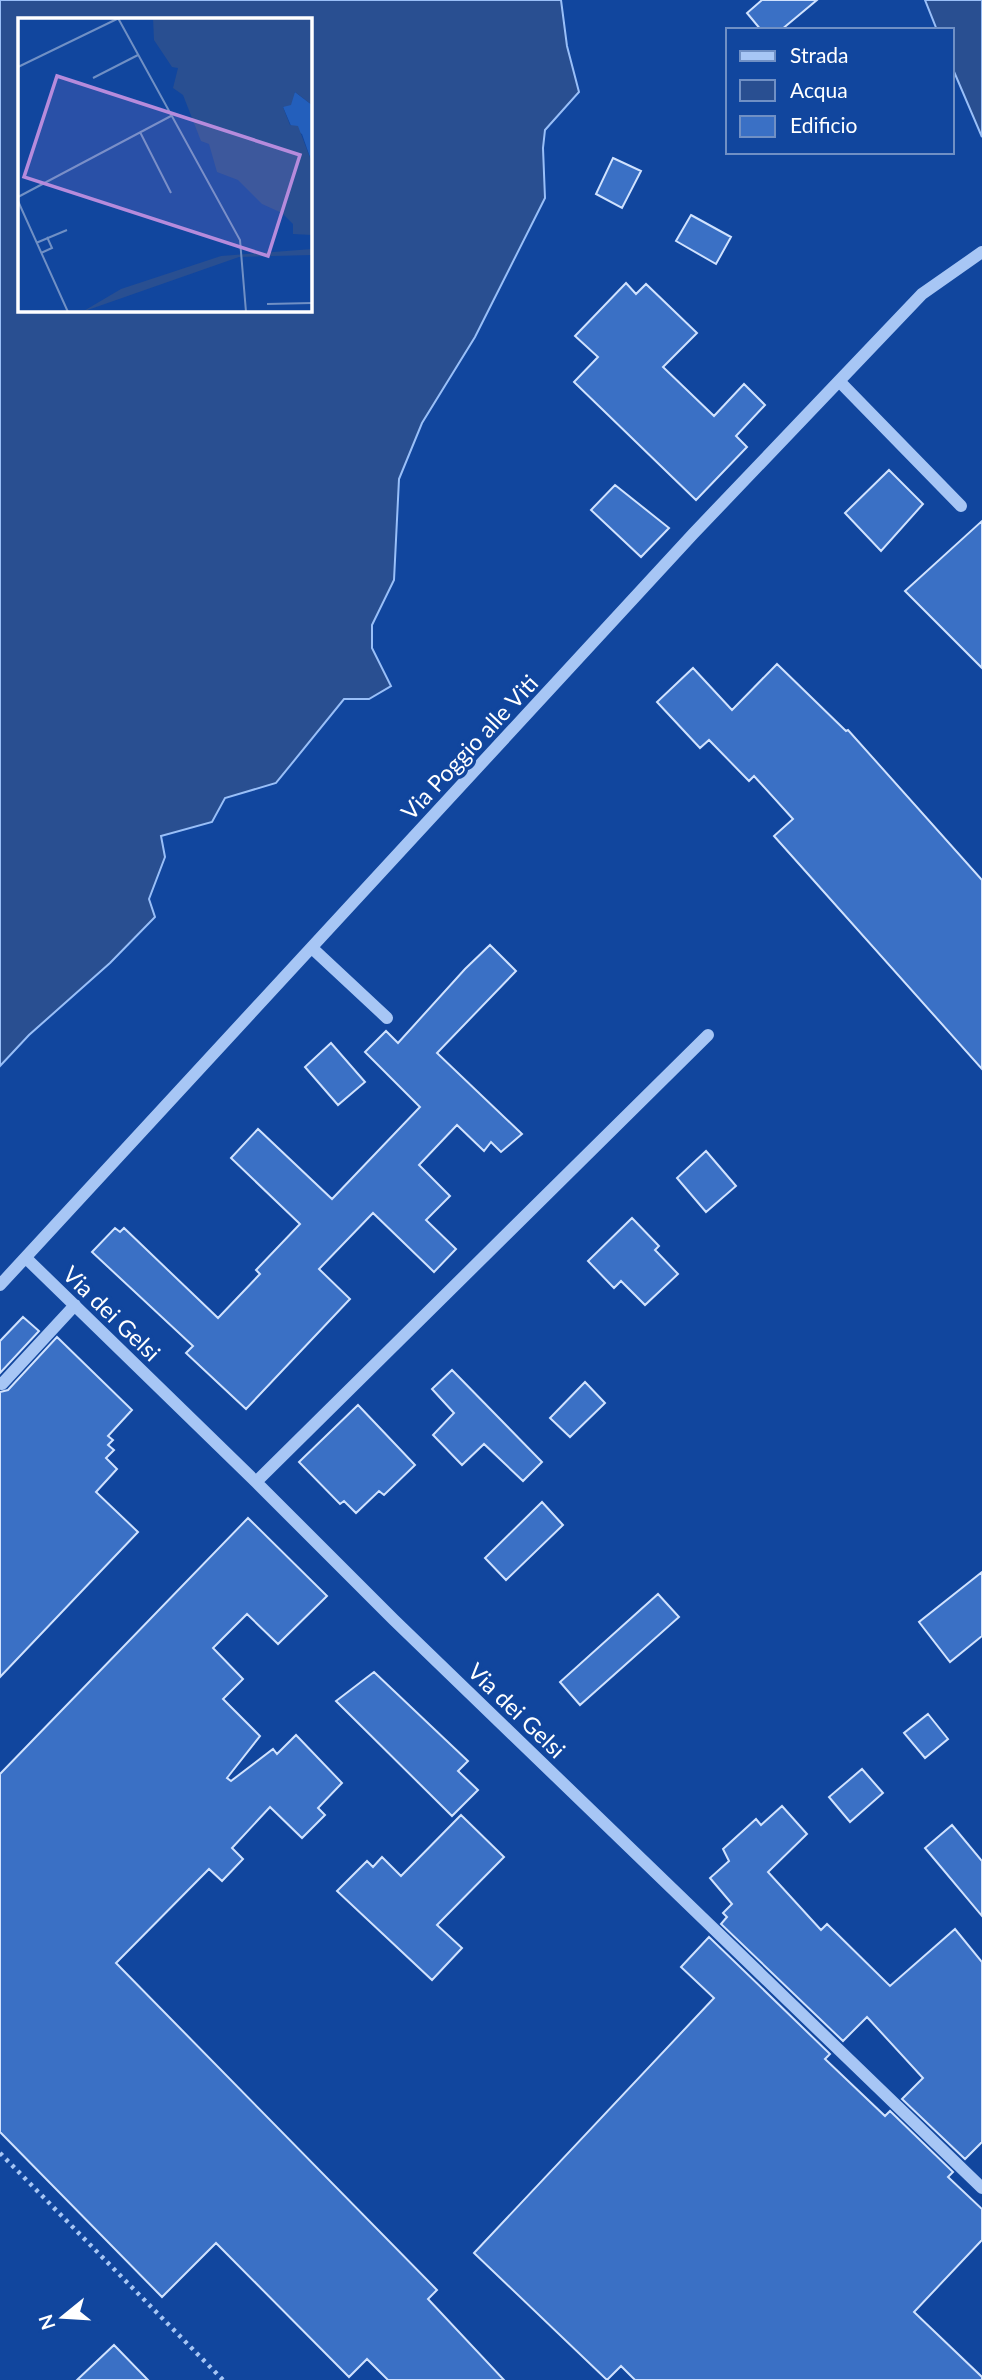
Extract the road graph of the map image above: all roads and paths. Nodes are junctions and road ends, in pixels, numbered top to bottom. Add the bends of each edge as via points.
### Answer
1 (982, 251) edge
2 (839, 381) junction
3 (961, 506) dead end
4 (312, 948) junction
5 (387, 1018) dead end
6 (708, 1035) dead end
7 (26, 1258) junction
8 (0, 1285) edge
9 (75, 1305) junction
10 (2, 1384) dead end
11 (256, 1482) junction
12 (0, 2153) edge
13 (982, 2188) edge
14 (223, 2380) edge

1 - 2 street, Via Poggio alle Viti via 922,294
2 - 3 street
2 - 4 street, Via Poggio alle Viti
4 - 5 street
4 - 7 street, Via Poggio alle Viti
6 - 11 street
7 - 8 street, Via Poggio alle Viti
7 - 9 street, Via dei Gelsi
9 - 10 street
9 - 11 street, Via dei Gelsi
11 - 13 street, Via dei Gelsi
12 - 14 path

